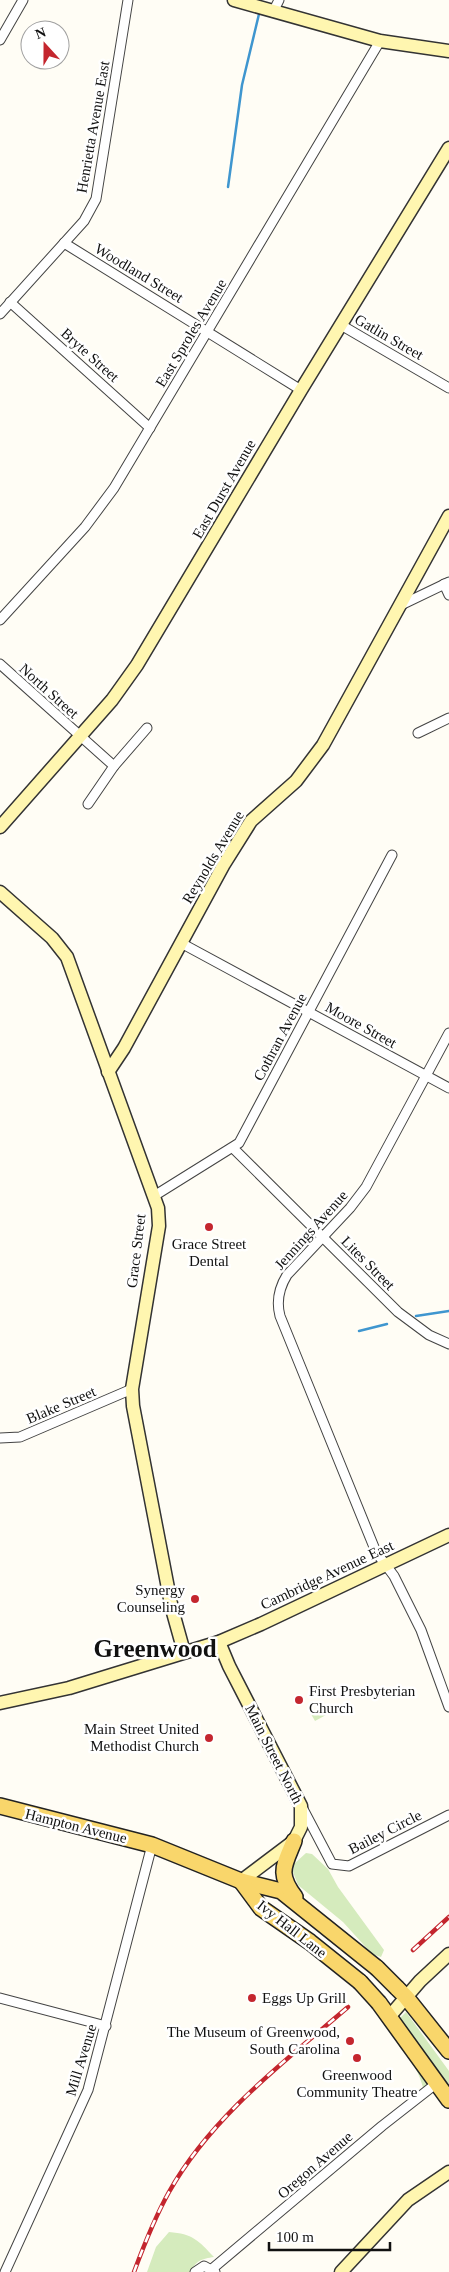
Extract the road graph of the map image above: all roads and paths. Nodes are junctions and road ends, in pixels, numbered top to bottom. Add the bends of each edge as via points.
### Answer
1 (24, 0) edge
2 (128, 0) edge
3 (234, 0) edge
4 (276, 6) edge
5 (0, 40) edge
6 (380, 41) junction
7 (449, 51) edge
8 (449, 148) edge
9 (64, 243) junction
10 (10, 302) junction
11 (0, 314) edge
12 (341, 325) junction
13 (208, 332) junction
14 (449, 388) edge
15 (301, 390) junction
16 (150, 428) junction
17 (449, 516) edge
18 (446, 583) edge
19 (449, 595) edge
20 (398, 606) junction
21 (0, 620) edge
22 (0, 664) edge
23 (449, 718) edge
24 (147, 728) dead end
25 (418, 733) dead end
26 (80, 737) junction
27 (114, 766) junction
28 (88, 804) dead end
29 (0, 827) edge
30 (392, 855) dead end
31 (0, 892) edge
32 (181, 943) junction
33 (309, 1012) junction
34 (449, 1033) edge
35 (108, 1072) junction
36 (426, 1076) junction
37 (449, 1088) edge
38 (233, 1148) junction
39 (154, 1196) junction
40 (323, 1237) junction
41 (449, 1344) edge
42 (132, 1389) junction
43 (0, 1438) edge
44 (449, 1535) edge
45 (386, 1565) junction
46 (219, 1642) junction
47 (184, 1652) junction
48 (0, 1703) edge
49 (449, 1707) edge
50 (0, 1806) edge
51 (301, 1806) junction
52 (449, 1815) edge
53 (294, 1841) junction
54 (152, 1845) junction
55 (332, 1864) joint
56 (241, 1881) junction
57 (305, 1911) junction
58 (449, 1954) edge
59 (402, 1993) junction
60 (0, 1998) edge
61 (389, 2016) junction
62 (106, 2026) junction
63 (449, 2051) edge
64 (437, 2083) junction
65 (449, 2100) edge
66 (449, 2172) edge
67 (214, 2271) edge
68 (5, 2272) edge
69 (195, 2272) edge
70 (341, 2272) edge

1 - 5 street
2 - 9 street, Henrietta Avenue East via 98,192 89,212
3 - 4 main road
4 - 6 main road
6 - 7 main road
6 - 13 street, East Sproles Avenue
8 - 12 main road, East Durst Avenue
9 - 10 street, Henrietta Avenue East
9 - 13 street, Woodland Street
10 - 11 street, Henrietta Avenue East
10 - 16 street, Bryte Street
12 - 14 street, Gatlin Street
12 - 15 main road, East Durst Avenue
13 - 15 street, Woodland Street
13 - 16 street, East Sproles Avenue
15 - 26 main road, East Durst Avenue via 153,640 112,700
16 - 21 street, East Sproles Avenue via 95,514
17 - 20 main road, Reynolds Avenue
18 - 19 street
18 - 20 street
20 - 32 main road, Reynolds Avenue via 316,755 296,781 251,821
22 - 26 street, North Street
23 - 25 street
24 - 27 street
26 - 27 street, North Street
26 - 29 main road, East Durst Avenue
27 - 28 street
30 - 33 street, Cothran Avenue
31 - 35 main road, Grace Street via 64,951
32 - 33 street, Moore Street
32 - 35 main road, Reynolds Avenue
33 - 36 street, Moore Street
33 - 38 street, Cothran Avenue via 239,1143
34 - 36 street, Jennings Avenue
35 - 39 main road, Grace Street
36 - 37 street, Moore Street
36 - 40 street, Jennings Avenue via 366,1188
38 - 39 street, Cothran Avenue
38 - 40 street, Lites Street
39 - 42 main road, Grace Street via 158,1226
40 - 41 street, Lites Street via 403,1316 428,1335
40 - 45 street, Jennings Avenue via 285,1279 279,1296 279,1312 376,1552
42 - 43 street, Blake Street via 20,1437
42 - 47 main road, Grace Street via 172,1609
44 - 45 main road, Cambridge Avenue East
45 - 46 main road, Cambridge Avenue East
45 - 49 street via 422,1632
46 - 47 main road, Cambridge Avenue East
46 - 51 main road, Main Street North
47 - 48 main road, Cambridge Avenue East via 69,1688
50 - 54 main road, Hampton Avenue
51 - 53 main road via 301,1827
51 - 55 street, Main Street North
52 - 55 street, Bailey Circle via 349,1866
53 - 56 main road
53 - 57 main road via 284,1866 285,1884
54 - 56 main road, Hampton Avenue
54 - 62 street, Mill Avenue
56 - 57 main road, Ivy Hall Lane via 281,1891
56 - 61 main road, Ivy Hall Lane, bridge via 261,1908 360,1982
57 - 59 main road, Ivy Hall Lane, bridge via 377,1968
58 - 59 main road
59 - 61 main road
59 - 63 main road
60 - 62 street
61 - 64 main road
62 - 68 street, Mill Avenue via 88,2090
64 - 65 main road
64 - 67 street, Oregon Avenue via 382,2126
66 - 70 main road via 408,2200
67 - 69 street, Oregon Avenue via 204,2266

